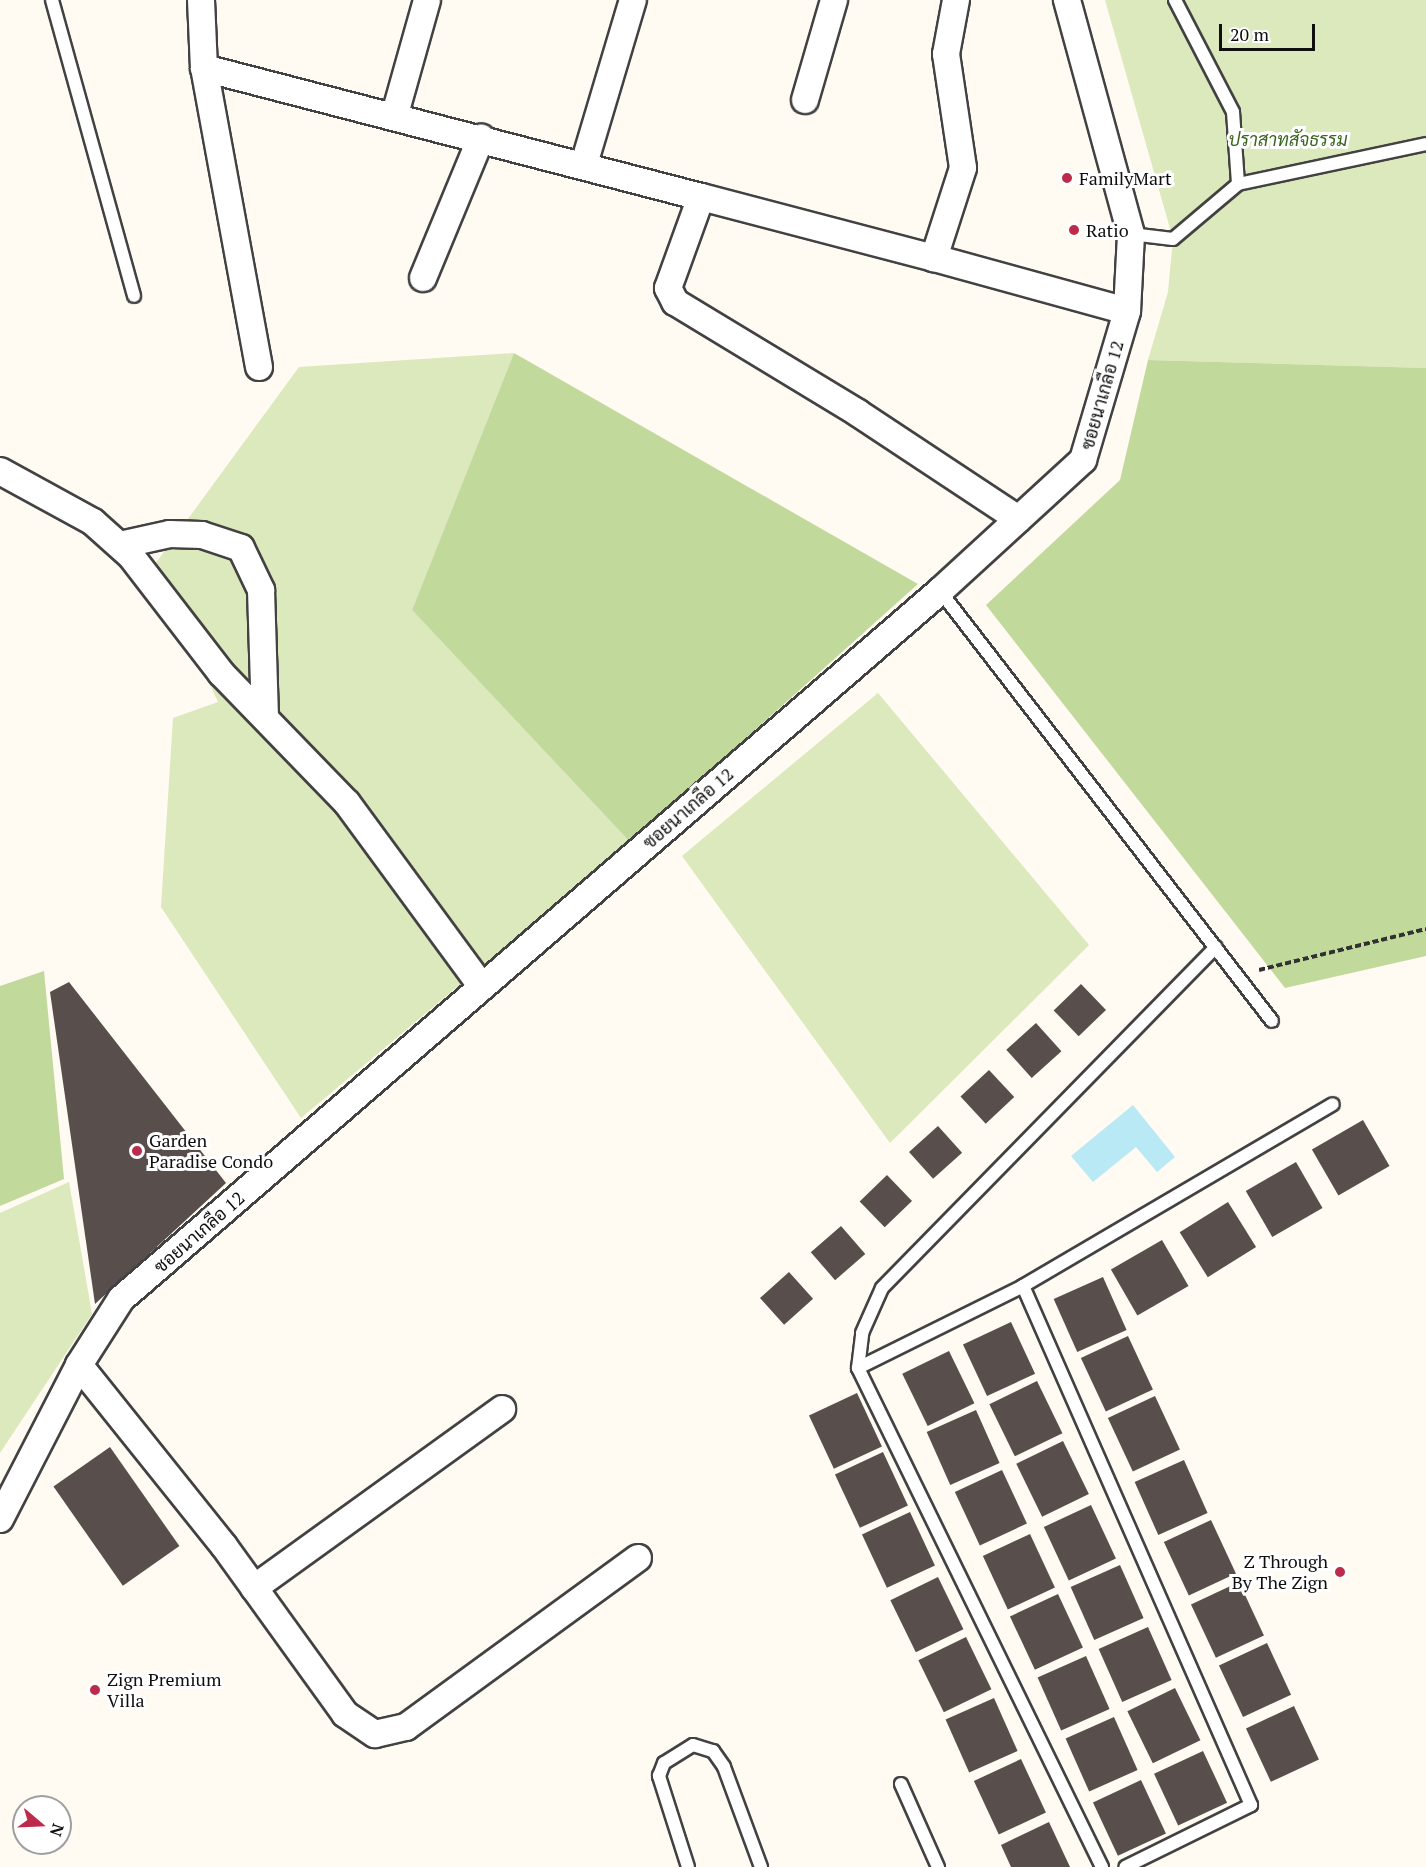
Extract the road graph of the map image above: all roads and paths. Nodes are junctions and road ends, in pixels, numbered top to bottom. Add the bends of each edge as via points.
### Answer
1 (52, 0) edge
2 (201, 0) edge
3 (427, 0) edge
4 (633, 0) edge
5 (834, 0) edge
6 (956, 0) edge
7 (1067, 0) edge
8 (1175, 0) edge
9 (204, 68) junction
10 (805, 100) dead end
11 (395, 114) junction
12 (481, 138) junction
13 (1426, 144) edge
14 (584, 164) junction
15 (1238, 184) junction
16 (701, 197) junction
17 (1131, 234) junction
18 (934, 258) junction
19 (423, 278) dead end
20 (134, 296) dead end
21 (1127, 311) junction
22 (259, 367) dead end
23 (0, 471) edge
24 (1018, 519) junction
25 (120, 545) junction
26 (940, 591) junction
27 (265, 714) junction
28 (1426, 929) edge
29 (1216, 946) junction
30 (1238, 975) junction
31 (482, 987) junction
32 (1272, 1021) dead end
33 (1333, 1104) dead end
34 (1023, 1286) junction
35 (79, 1365) junction
36 (858, 1368) junction
37 (502, 1409) dead end
38 (0, 1519) edge
39 (638, 1558) dead end
40 (254, 1588) junction
41 (901, 1784) dead end
42 (688, 1867) edge
43 (762, 1867) edge
44 (938, 1867) edge
45 (1102, 1867) edge
46 (1125, 1867) edge

1 - 20 lane
2 - 9 street
3 - 11 street
4 - 14 street
5 - 10 street
6 - 18 street via 946,54 963,168
7 - 17 street, ซอยนาเกลือ 12
8 - 15 lane via 1233,112
9 - 11 street
9 - 22 street
11 - 12 street
12 - 14 street
12 - 19 street
13 - 15 lane
14 - 16 street
15 - 17 lane via 1173,239
16 - 18 street
16 - 24 street via 670,278 675,302 858,413
17 - 21 street, ซอยนาเกลือ 12
18 - 21 street
21 - 24 street, ซอยนาเกลือ 12 via 1083,460
23 - 25 street via 85,518
24 - 26 street, ซอยนาเกลือ 12
25 - 27 street via 221,673
25 - 27 street via 170,534 202,535 241,548 261,590
26 - 29 lane
26 - 31 street, ซอยนาเกลือ 12
27 - 31 street via 346,803
28 - 30 path
29 - 30 lane
29 - 36 lane via 882,1288 868,1309
30 - 32 lane
31 - 35 street, ซอยนาเกลือ 12 via 121,1299
33 - 34 lane
34 - 36 lane
34 - 46 lane via 1251,1804
35 - 38 street, ซอยนาเกลือ 12
35 - 40 street
36 - 45 lane
37 - 40 street
39 - 40 street via 390,1734 358,1727 345,1714
41 - 44 lane
42 - 43 lane via 659,1776 664,1763 693,1745 713,1751 723,1767

